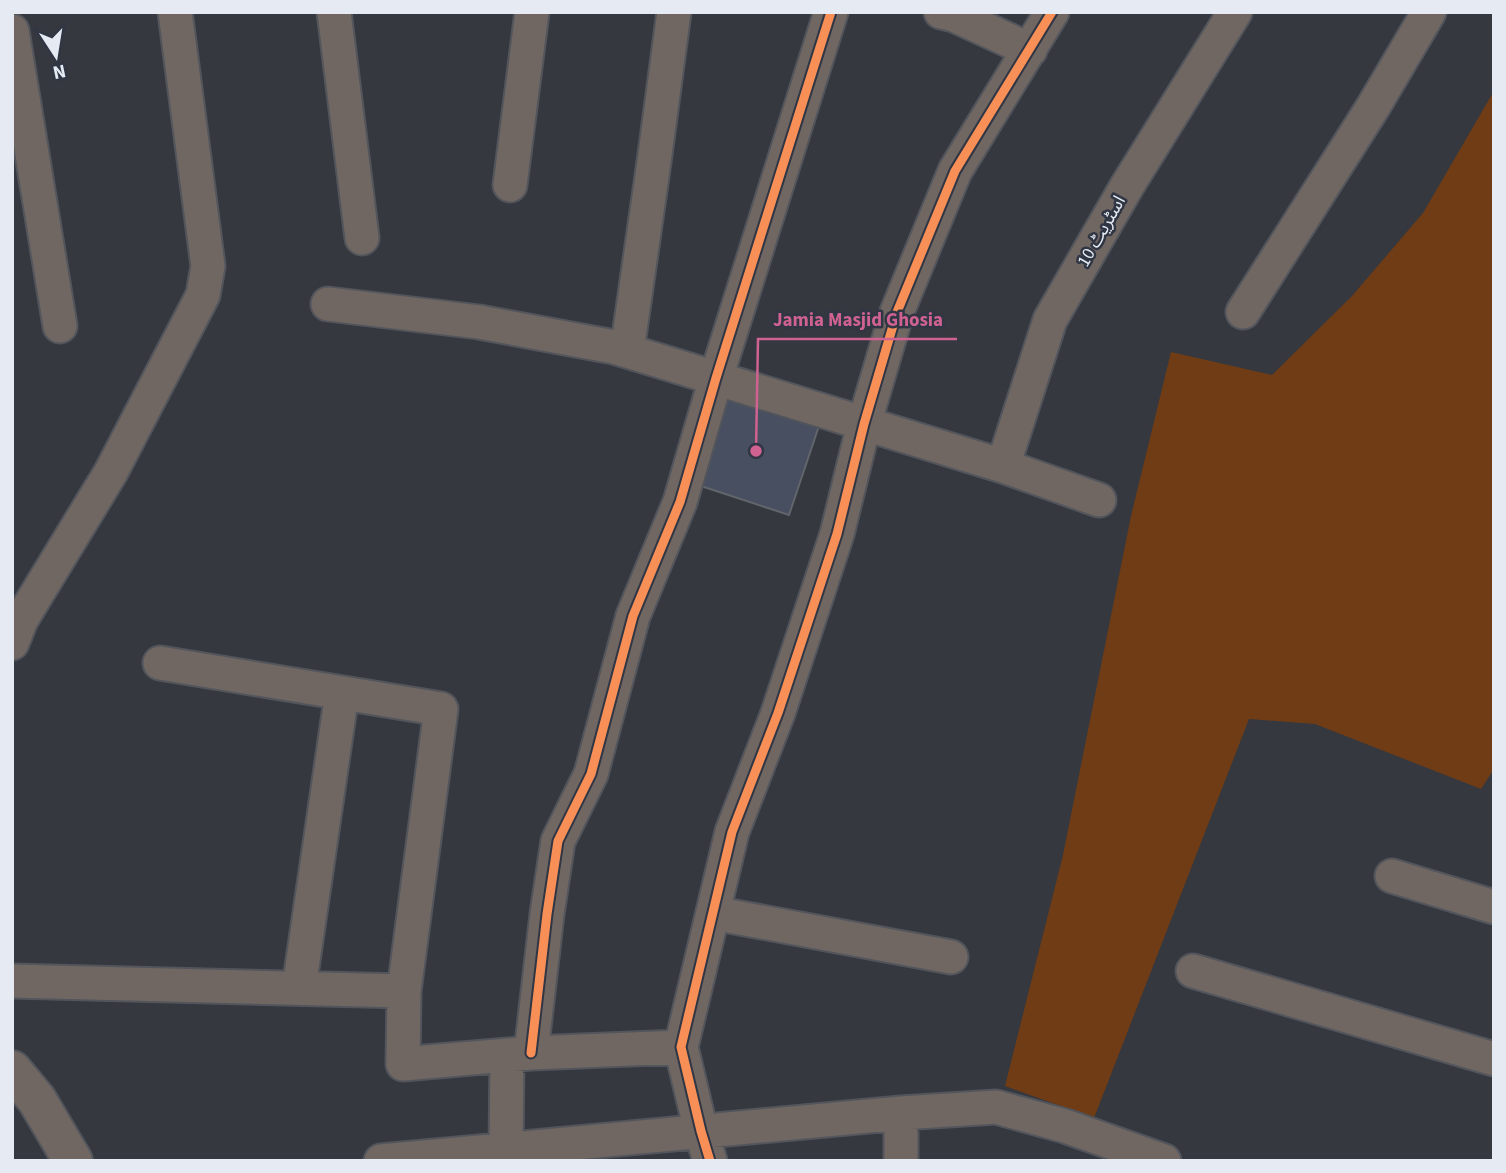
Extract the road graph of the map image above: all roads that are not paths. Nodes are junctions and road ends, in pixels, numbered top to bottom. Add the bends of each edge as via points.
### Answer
1 (176, 12) edge
2 (334, 12) edge
3 (532, 12) edge
4 (674, 12) edge
5 (831, 12) edge
6 (941, 12) edge
7 (1052, 12) edge
8 (1235, 12) edge
9 (1429, 12) edge
10 (12, 31) edge
11 (1030, 50) junction
12 (510, 185) dead end
13 (362, 239) dead end
14 (328, 304) dead end
15 (1243, 312) dead end
16 (60, 326) dead end
17 (627, 351) junction
18 (716, 378) junction
19 (864, 424) junction
20 (1003, 466) junction
21 (1099, 500) dead end
22 (12, 642) edge
23 (160, 663) dead end
24 (342, 693) junction
25 (1392, 876) dead end
26 (1494, 906) edge
27 (713, 913) junction
28 (951, 957) dead end
29 (1193, 971) dead end
30 (12, 981) edge
31 (299, 988) junction
32 (404, 991) junction
33 (681, 1047) junction
34 (519, 1054) junction
35 (1494, 1059) edge
36 (12, 1070) edge
37 (901, 1113) junction
38 (705, 1146) edge
39 (506, 1149) junction
40 (616, 1150) edge
41 (447, 1158) edge
42 (74, 1161) edge
43 (381, 1161) edge
44 (901, 1161) edge
45 (1164, 1161) edge

1 - 22 street via 208,266 203,295 111,472
2 - 13 street
3 - 12 street
4 - 17 street
5 - 18 street
6 - 11 street
7 - 11 street
8 - 20 street, اسٹریٹ 10 via 1050,320
9 - 15 street
10 - 16 street
11 - 19 street via 956,171 897,312
14 - 17 street via 479,322
17 - 18 street
18 - 19 street
18 - 34 street via 680,502 633,616 591,774 558,841
19 - 20 street
19 - 27 street via 837,534 778,713 732,832
20 - 21 street
23 - 24 street
24 - 31 street
24 - 32 street via 441,709
25 - 26 street
27 - 28 street
27 - 33 street
29 - 35 street
30 - 31 street
31 - 32 street
32 - 34 street via 403,1064
33 - 34 street
33 - 38 street
34 - 39 street
36 - 42 street via 37,1100
37 - 38 street
37 - 44 street
37 - 45 street via 996,1107
38 - 40 street
39 - 40 street
39 - 41 street
41 - 43 street

